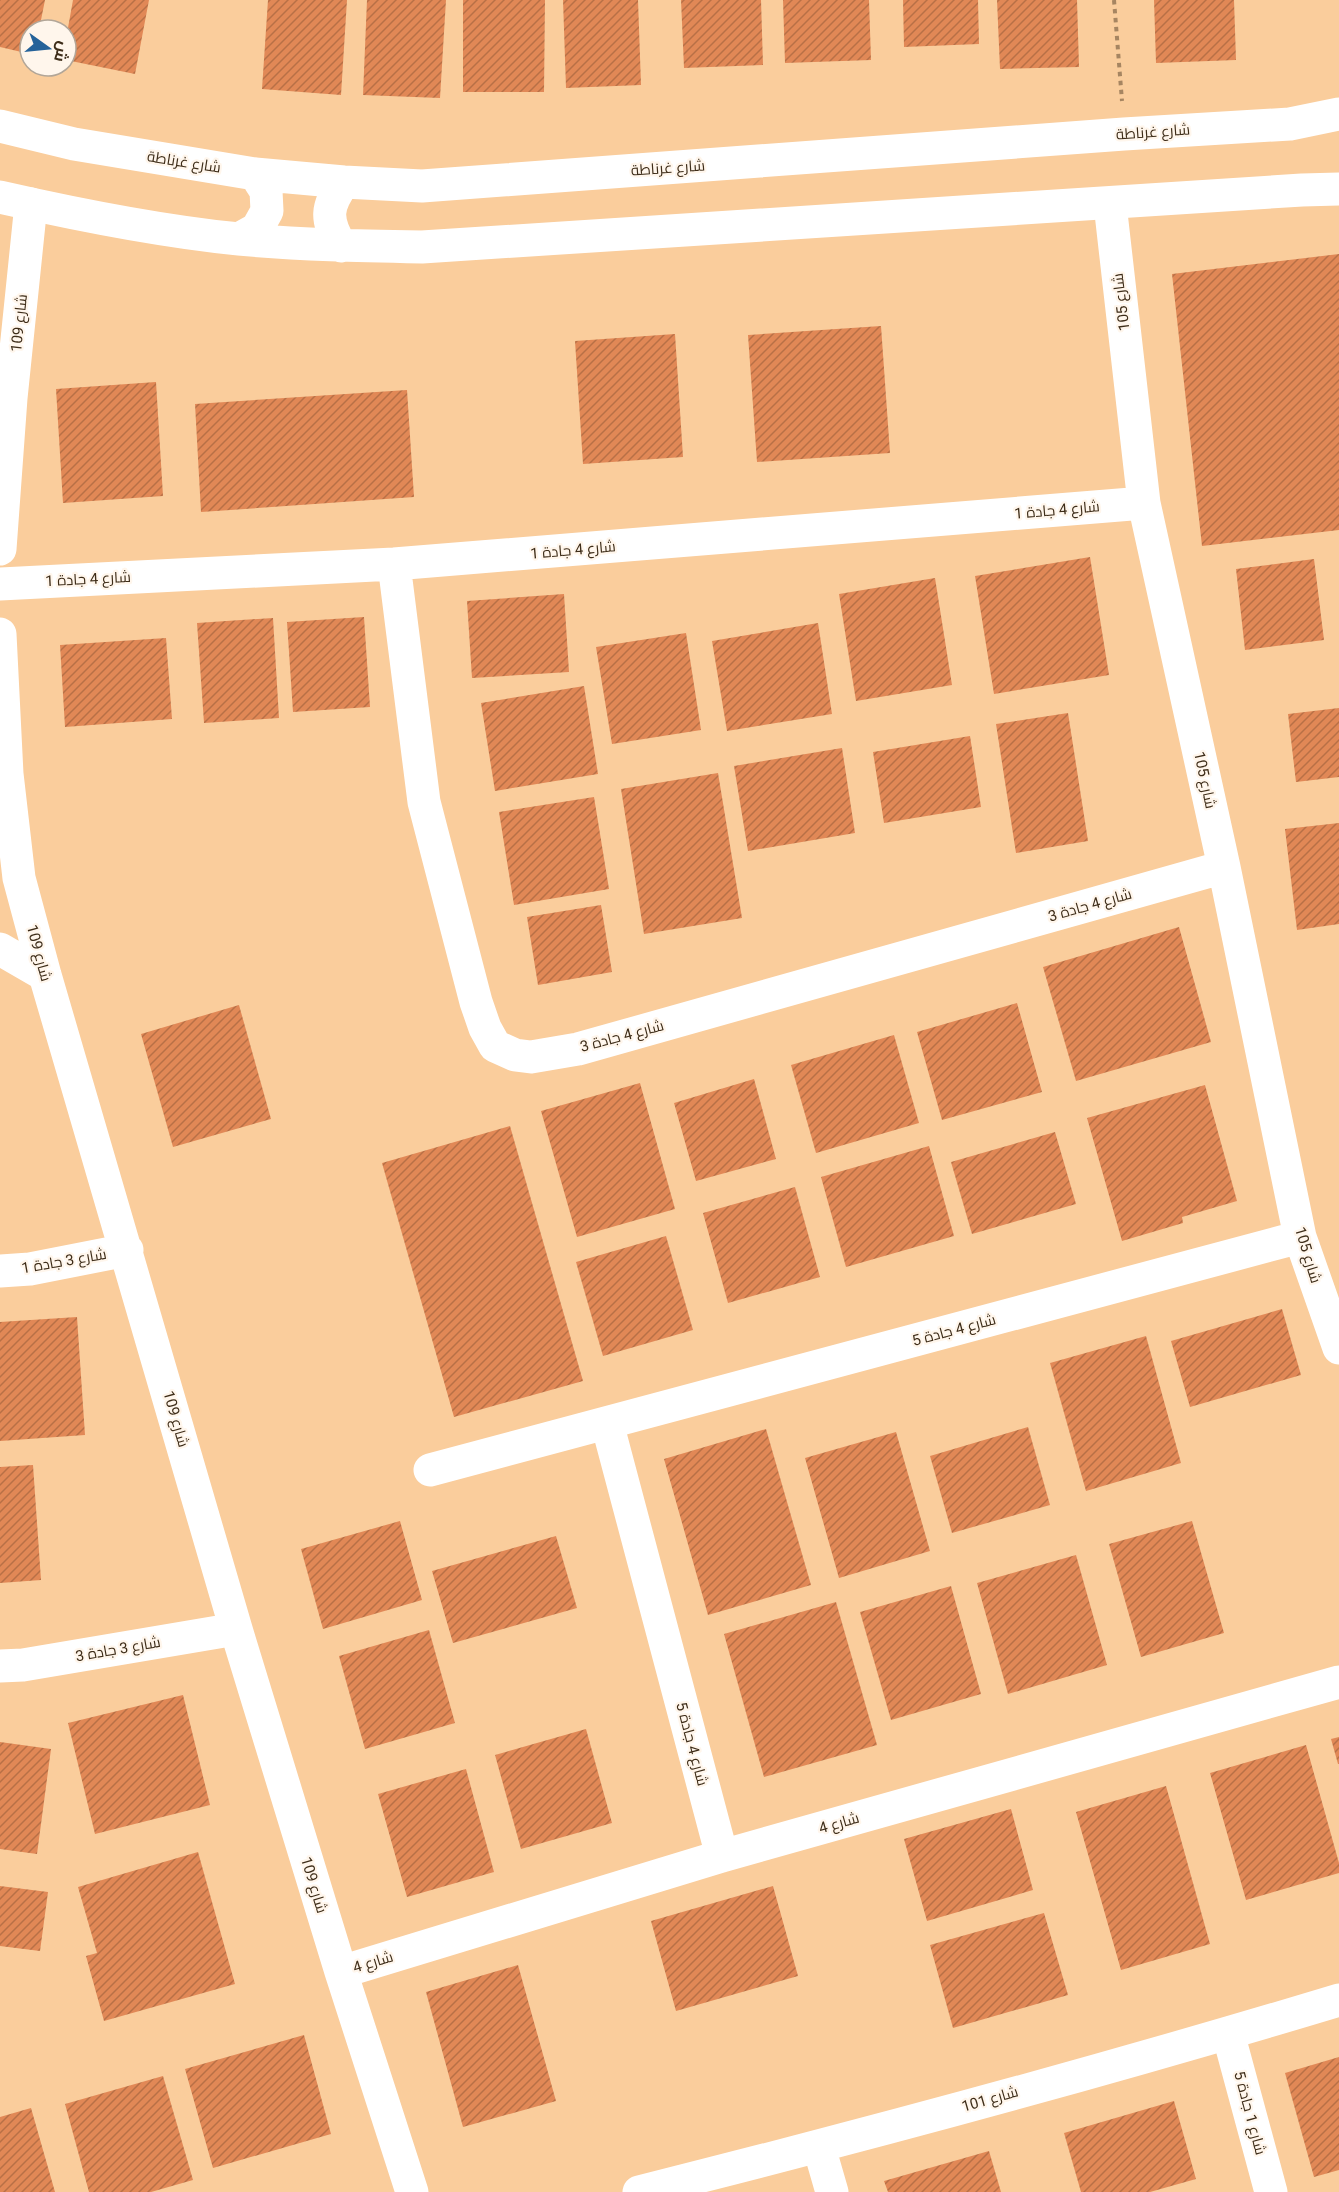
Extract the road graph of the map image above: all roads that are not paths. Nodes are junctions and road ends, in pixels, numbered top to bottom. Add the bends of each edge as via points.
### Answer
1 (1332, 123) edge
2 (0, 126) edge
3 (255, 174) junction
4 (344, 182) junction
5 (1338, 187) edge
6 (15, 201) edge
7 (1110, 204) junction
8 (239, 239) junction
9 (341, 246) junction
10 (1144, 503) junction
11 (0, 549) edge
12 (394, 564) junction
13 (0, 584) edge
14 (0, 634) edge
15 (1224, 867) junction
16 (0, 949) edge
17 (45, 975) junction
18 (1300, 1237) junction
19 (127, 1250) junction
20 (0, 1271) edge
21 (1339, 1348) edge
22 (607, 1423) junction
23 (430, 1470) dead end
24 (236, 1629) junction
25 (0, 1666) edge
26 (1339, 1682) edge
27 (722, 1856) junction
28 (341, 1972) junction
29 (1339, 2000) edge
30 (1228, 2033) junction
31 (819, 2147) junction
32 (412, 2192) edge
33 (639, 2192) edge
34 (832, 2192) edge
35 (1271, 2192) edge

1 - 4 street, شارع غرناطة via 1124,134 422,186
2 - 3 street, شارع غرناطة via 74,144
3 - 4 street, شارع غرناطة
3 - 8 street via 266,191 267,211 257,229
4 - 9 street via 333,196 329,214 332,231
5 - 7 street
6 - 8 street via 135,225
6 - 11 street, شارع 109 via 11,398
7 - 9 street via 422,247
7 - 10 street, شارع 105
8 - 9 street
10 - 12 street, شارع 4 جادة 1
10 - 15 street, شارع 105
12 - 13 street, شارع 4 جادة 1
12 - 15 street, شارع 4 جادة 3 via 424,802 485,1028 495,1046 515,1055 531,1057 578,1049
14 - 17 street, شارع 109 via 7,774 19,878
15 - 18 street, شارع 105
16 - 17 street
17 - 19 street, شارع 109
18 - 21 street, شارع 105
18 - 22 street, شارع 4 جادة 5
19 - 20 street, شارع 3 جادة 1
19 - 24 street, شارع 109
22 - 23 street, شارع 4 جادة 5
22 - 27 street, شارع 4 جادة 5
24 - 25 street, شارع 3 جادة 3
24 - 28 street, شارع 109
26 - 27 street, شارع 4
27 - 28 street, شارع 4
28 - 32 street, شارع 109
29 - 30 street, شارع 101
30 - 31 street, شارع 101
30 - 35 street, شارع 1 جادة 5
31 - 33 street, شارع 101
31 - 34 street

